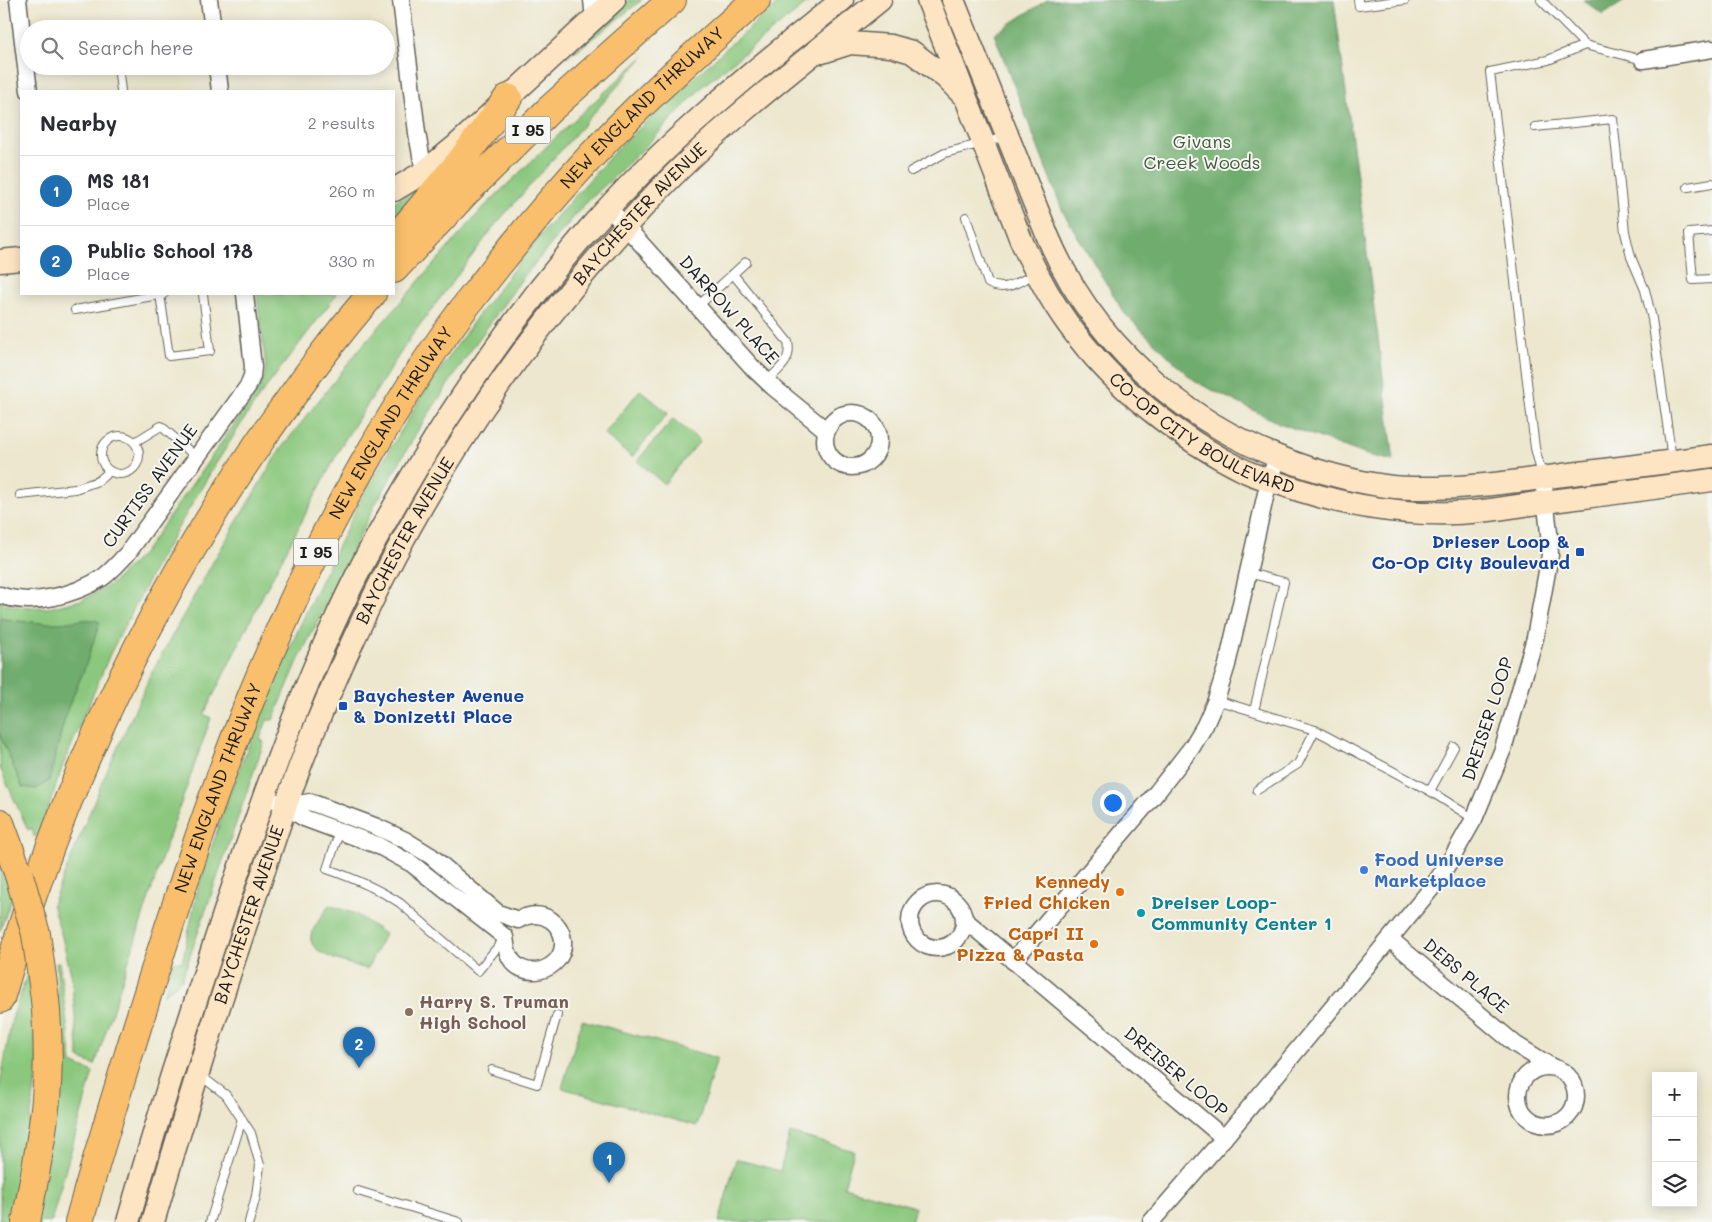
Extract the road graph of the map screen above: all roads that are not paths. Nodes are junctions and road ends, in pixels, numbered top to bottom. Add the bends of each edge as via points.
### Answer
1 (18, 0) edge
2 (209, 0) edge
3 (401, 0) edge
4 (614, 0) edge
5 (672, 0) edge
6 (756, 0) edge
7 (842, 0) edge
8 (880, 0) edge
9 (928, 0) edge
10 (1358, 0) edge
11 (1405, 0) edge
12 (1541, 0) edge
13 (957, 1) edge
14 (593, 9) edge
15 (20, 20) edge
16 (212, 20) edge
17 (1585, 46) junction
18 (1712, 49) edge
19 (812, 56) junction
20 (1643, 60) joint
21 (27, 75) edge
22 (119, 75) edge
23 (218, 75) edge
24 (29, 90) edge
25 (121, 90) edge
26 (220, 90) edge
27 (508, 98) junction
28 (966, 99) junction
29 (1536, 127) dead end
30 (1007, 137) junction
31 (983, 142) junction
32 (911, 171) dead end
33 (424, 172) junction
34 (1712, 184) edge
35 (1688, 187) dead end
36 (395, 189) edge
37 (608, 208) junction
38 (966, 217) dead end
39 (626, 227) junction
40 (1712, 231) edge
41 (395, 239) edge
42 (20, 258) edge
43 (0, 261) edge
44 (746, 262) dead end
45 (1059, 264) junction
46 (395, 268) edge
47 (733, 274) junction
48 (1037, 274) junction
49 (1712, 278) edge
50 (155, 295) edge
51 (160, 295) edge
52 (203, 295) edge
53 (245, 295) edge
54 (351, 295) edge
55 (371, 295) edge
56 (696, 306) junction
57 (75, 310) dead end
58 (766, 381) junction
59 (827, 431) dead end
60 (263, 438) junction
61 (135, 442) junction
62 (1712, 456) edge
63 (196, 457) junction
64 (1277, 458) junction
65 (1672, 461) junction
66 (110, 471) junction
67 (1543, 478) junction
68 (1269, 480) junction
69 (1712, 480) edge
70 (20, 495) dead end
71 (1544, 502) junction
72 (1248, 573) junction
73 (0, 595) edge
74 (1216, 700) junction
75 (1254, 711) junction
76 (1315, 730) junction
77 (1454, 748) dead end
78 (1257, 790) dead end
79 (1430, 791) junction
80 (264, 795) junction
81 (286, 806) junction
82 (1474, 819) junction
83 (0, 823) edge
84 (340, 830) junction
85 (965, 920) dead end
86 (505, 937) junction
87 (1390, 939) junction
88 (1013, 961) junction
89 (0, 999) edge
90 (557, 1014) dead end
91 (1515, 1044) junction
92 (1552, 1067) junction
93 (492, 1070) dead end
94 (197, 1073) junction
95 (1527, 1075) junction
96 (242, 1119) junction
97 (1224, 1138) junction
98 (358, 1191) dead end
99 (1169, 1201) junction
100 (26, 1222) edge
101 (79, 1222) edge
102 (128, 1222) edge
103 (153, 1222) edge
104 (210, 1222) edge
105 (250, 1222) edge
106 (459, 1222) edge
107 (1151, 1222) edge
108 (1161, 1222) edge

1 - 15 street
2 - 16 street
3 - 33 street
4 - 14 main road
5 - 46 highway, I 95 via 549,110
6 - 101 highway, NEW ENGLAND THRUWAY / I 95 via 630,115 530,224 424,365 349,488 270,648 224,764 160,951
7 - 37 main road, BAYCHESTER AVENUE via 718,101
8 - 19 main road, BAYCHESTER AVENUE
9 - 28 main road, CO-OP CITY BOULEVARD
10 - 11 lane via 1359,6
12 - 17 lane
13 - 30 main road, CO-OP CITY BOULEVARD
14 - 27 main road
17 - 20 lane
17 - 67 lane via 1548,60 1490,72 1535,448
18 - 20 street
19 - 28 main road via 850,43 891,46 912,52 945,77
19 - 39 main road, BAYCHESTER AVENUE via 704,146
21 - 24 street
22 - 25 lane
23 - 26 street
27 - 33 main road
27 - 41 highway
28 - 31 main road, CO-OP CITY BOULEVARD
29 - 65 lane via 1613,119 1625,232 1631,257 1646,290 1652,319
30 - 31 lane
30 - 45 main road, CO-OP CITY BOULEVARD
31 - 32 lane via 944,153
31 - 48 main road, CO-OP CITY BOULEVARD
33 - 36 main road
34 - 35 lane
37 - 39 street, DARROW PLACE
37 - 80 main road, BAYCHESTER AVENUE via 500,340 406,484 328,638
38 - 48 lane via 988,283 1003,288
39 - 56 street, DARROW PLACE
39 - 81 main road, BAYCHESTER AVENUE via 529,342 494,390 432,488 364,617 328,696
40 - 49 lane via 1689,233 1693,280
42 - 43 main road
44 - 47 lane
45 - 48 main road
45 - 64 main road, CO-OP CITY BOULEVARD via 1090,313 1148,377 1194,414
47 - 56 lane
47 - 58 lane via 788,342 790,352 785,363
48 - 68 main road, CO-OP CITY BOULEVARD via 1078,337 1139,401 1215,455
50 - 57 lane
51 - 52 lane via 169,356 210,351
53 - 63 street, CURTISS AVENUE via 252,376
54 - 60 highway via 291,374
55 - 60 highway via 312,368
56 - 58 street, DARROW PLACE
58 - 59 street, DARROW PLACE
60 - 89 highway via 184,561 115,693 46,859
61 - 63 lane via 162,426
61 - 66 lane via 140,454 136,467 125,474
61 - 66 lane via 123,436 106,442 101,458
62 - 65 main road, CO-OP CITY BOULEVARD
63 - 73 street, CURTISS AVENUE via 127,554 103,577 77,590 38,599
64 - 67 main road, CO-OP CITY BOULEVARD via 1341,478 1411,488 1471,487
64 - 68 street
65 - 67 main road, CO-OP CITY BOULEVARD
66 - 70 lane via 98,481 75,489
67 - 71 street, DREISER LOOP
68 - 71 main road, CO-OP CITY BOULEVARD via 1332,500 1402,512 1456,513
68 - 72 street
69 - 71 main road, CO-OP CITY BOULEVARD
71 - 82 street, DREISER LOOP via 1550,555 1535,638 1504,749
72 - 74 street
72 - 75 lane via 1284,582
74 - 75 lane
74 - 88 street via 1205,725 1175,770
75 - 76 lane
76 - 78 lane via 1298,764
76 - 79 lane
77 - 79 lane
79 - 82 lane
80 - 81 street
80 - 102 main road, BAYCHESTER AVENUE via 193,1005
81 - 84 street via 304,818
81 - 86 street via 310,802 405,840 432,856 498,913 518,920 536,914 554,922 560,929 563,947 554,964 546,969 528,971 512,961
81 - 94 main road, BAYCHESTER AVENUE
82 - 87 street, DREISER LOOP via 1446,868
83 - 100 highway, bridge via 36,934 46,999 46,1098
84 - 86 street via 412,864
84 - 86 lane via 327,869 366,884 400,903 478,971
85 - 88 street, DREISER LOOP
87 - 91 street, DEBS PLACE
87 - 97 street, DREISER LOOP
88 - 97 street, DREISER LOOP
90 - 93 lane via 537,1084
91 - 92 street, DEBS PLACE
91 - 95 street, DEBS PLACE
92 - 95 street via 1535,1069
92 - 95 street, DEBS PLACE via 1568,1076 1576,1091 1573,1109 1559,1122 1539,1124 1523,1112 1518,1093
94 - 96 lane via 226,1095
94 - 103 main road, BAYCHESTER AVENUE
96 - 104 lane
96 - 105 lane via 251,1133 260,1165
97 - 99 street
98 - 106 lane
99 - 107 street
99 - 108 street

